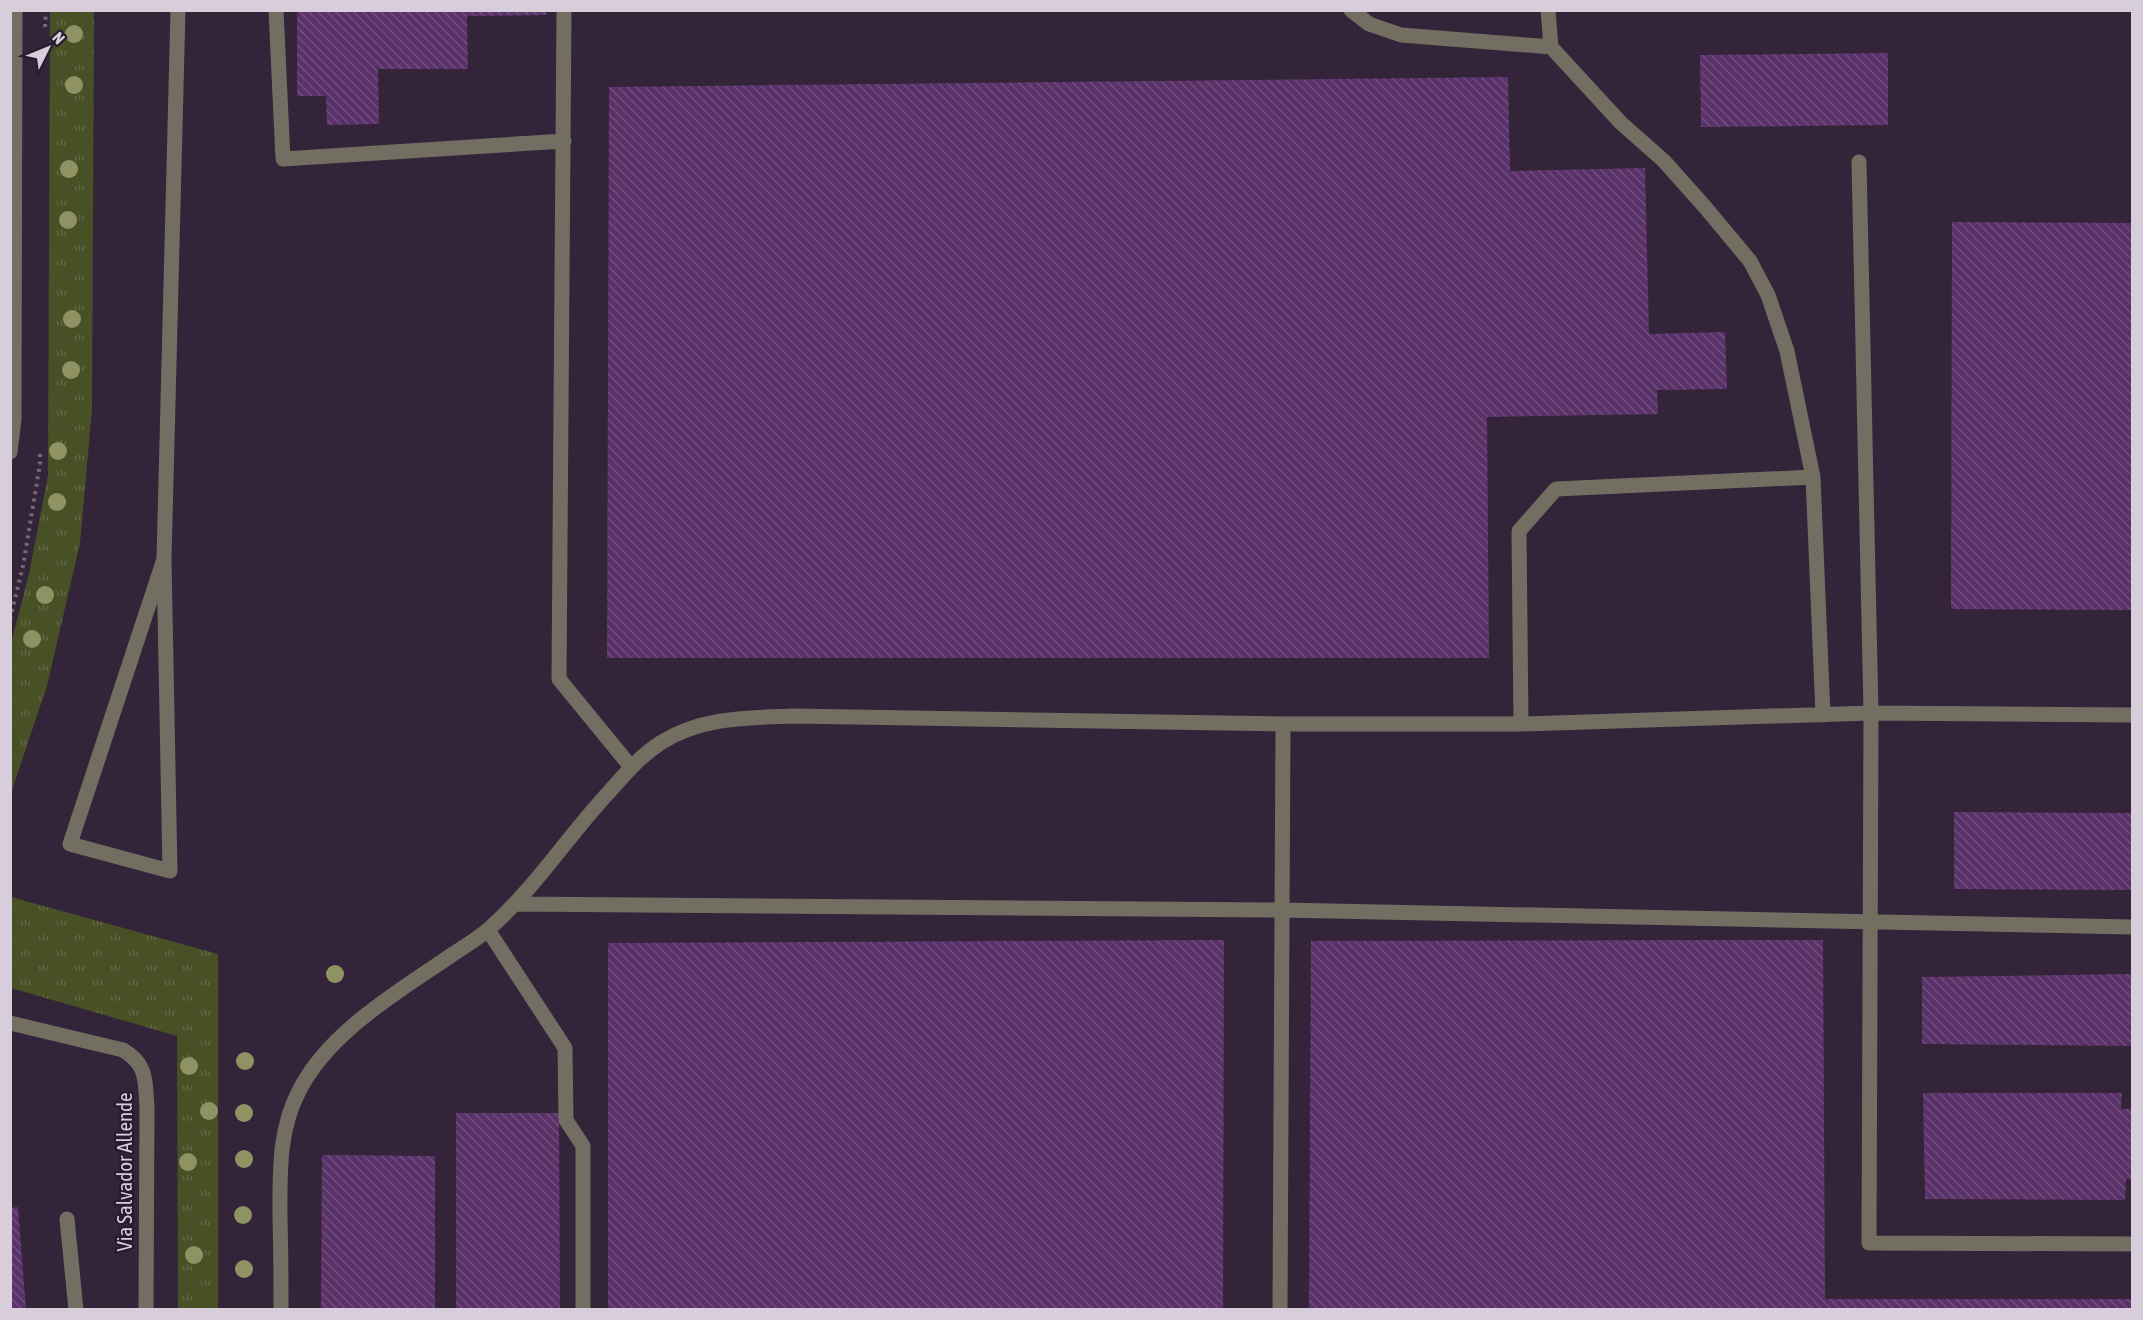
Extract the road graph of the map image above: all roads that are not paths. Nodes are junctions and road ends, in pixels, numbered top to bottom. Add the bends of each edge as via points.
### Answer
1 (15, 10) edge
2 (178, 10) edge
3 (276, 10) edge
4 (564, 10) edge
5 (1351, 10) edge
6 (1548, 10) edge
7 (1551, 47) junction
8 (564, 141) junction
9 (1858, 162) dead end
10 (10, 452) edge
11 (1813, 477) junction
12 (164, 559) junction
13 (1871, 713) junction
14 (1823, 715) junction
15 (2133, 715) edge
16 (1283, 724) junction
17 (1521, 724) junction
18 (631, 767) junction
19 (515, 904) junction
20 (1282, 910) junction
21 (1870, 922) junction
22 (2133, 927) edge
23 (488, 930) junction
24 (10, 1023) edge
25 (67, 1219) dead end
26 (2133, 1244) edge
27 (76, 1310) edge
28 (146, 1310) edge
29 (281, 1310) edge
30 (583, 1310) edge
31 (1280, 1310) edge

1 - 10 street via 14,419
2 - 12 street
3 - 8 street via 283,159
4 - 8 street
5 - 7 street via 1369,24 1401,35
6 - 7 street
7 - 11 street via 1621,123 1664,161 1750,261 1768,295 1787,351
8 - 18 street via 559,679
9 - 13 street
11 - 14 street
11 - 17 street via 1556,489 1519,531
12 - 12 street via 70,844 170,872 165,582
13 - 14 street
13 - 15 street
13 - 21 street
14 - 17 street
16 - 17 street
16 - 18 street via 728,718 695,726 662,742
16 - 20 street
18 - 19 street
19 - 20 street
19 - 23 street
20 - 21 street
20 - 31 street
21 - 22 street
21 - 26 street via 1869,1243
23 - 29 street via 366,1015 330,1048 299,1090 285,1124 280,1166
23 - 30 street via 565,1048 566,1120 583,1146
24 - 28 street, Via Salvador Allende via 123,1050 141,1066 147,1107
25 - 27 street

